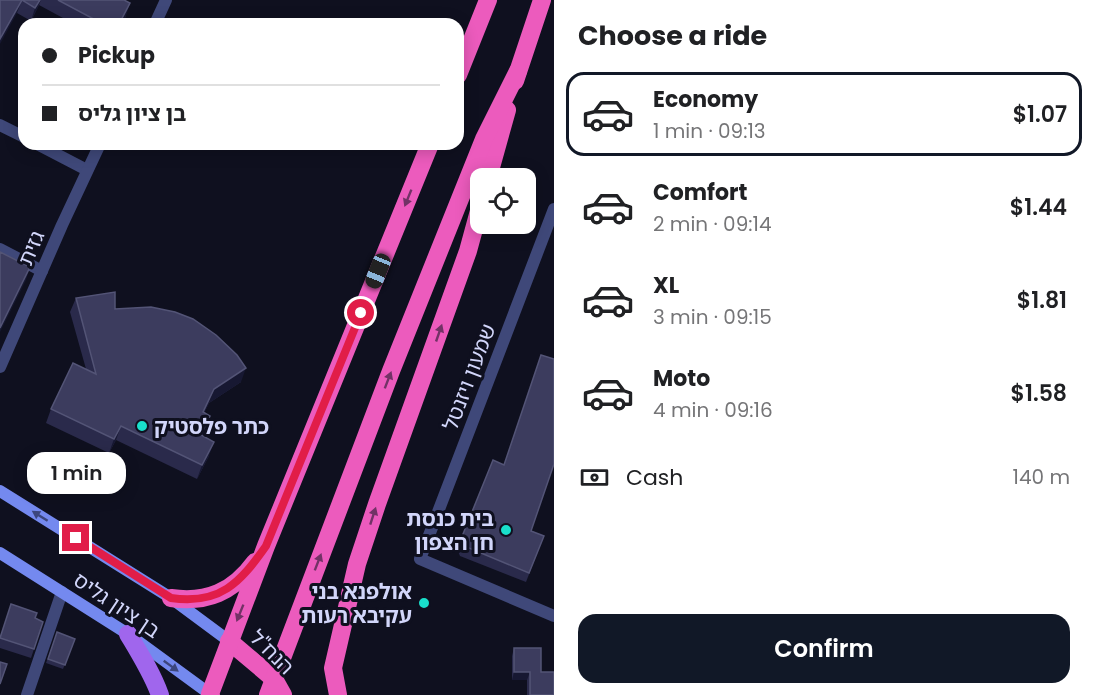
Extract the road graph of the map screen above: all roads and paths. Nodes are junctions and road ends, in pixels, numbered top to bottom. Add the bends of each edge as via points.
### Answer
1 (166, 0) edge
2 (488, 0) edge
3 (542, 0) edge
4 (158, 18) edge
5 (464, 60) edge
6 (518, 71) junction
7 (0, 125) edge
8 (18, 134) edge
9 (49, 150) edge
10 (97, 150) edge
11 (428, 150) edge
12 (491, 168) edge
13 (87, 170) junction
14 (554, 209) edge
15 (473, 234) edge
16 (0, 249) edge
17 (42, 271) junction
18 (0, 368) edge
19 (0, 491) edge
20 (266, 546) junction
21 (0, 553) edge
22 (62, 592) junction
23 (171, 598) junction
24 (554, 616) edge
25 (128, 634) junction
26 (229, 640) junction
27 (271, 687) edge
28 (27, 695) edge
29 (160, 695) edge
30 (210, 695) edge
31 (283, 695) edge
32 (338, 695) edge

1 - 4 street
2 - 5 highway
3 - 6 highway
6 - 12 highway
27 -> 6 highway via 479,150
7 - 8 street
9 - 13 street
10 - 13 street, גזית
11 -> 20 highway
13 - 17 street, גזית
14 - 24 street, שמעון ויזנטל via 420,559
32 -> 15 highway via 333,668 357,564
16 - 17 street
17 - 18 street, גזית
23 -> 19 street, בן ציון גליס
20 - 23 highway via 228,589 198,599
20 -> 26 highway
21 - 22 street, בן ציון גליס
22 - 25 street, בן ציון גליס
22 - 28 street
23 - 26 street, בן ציון גליס
25 - 29 main road
25 -> 30 street, בן ציון גליס
26 - 27 highway, הנח"ל
26 - 30 highway
27 - 31 highway, הנח"ל

